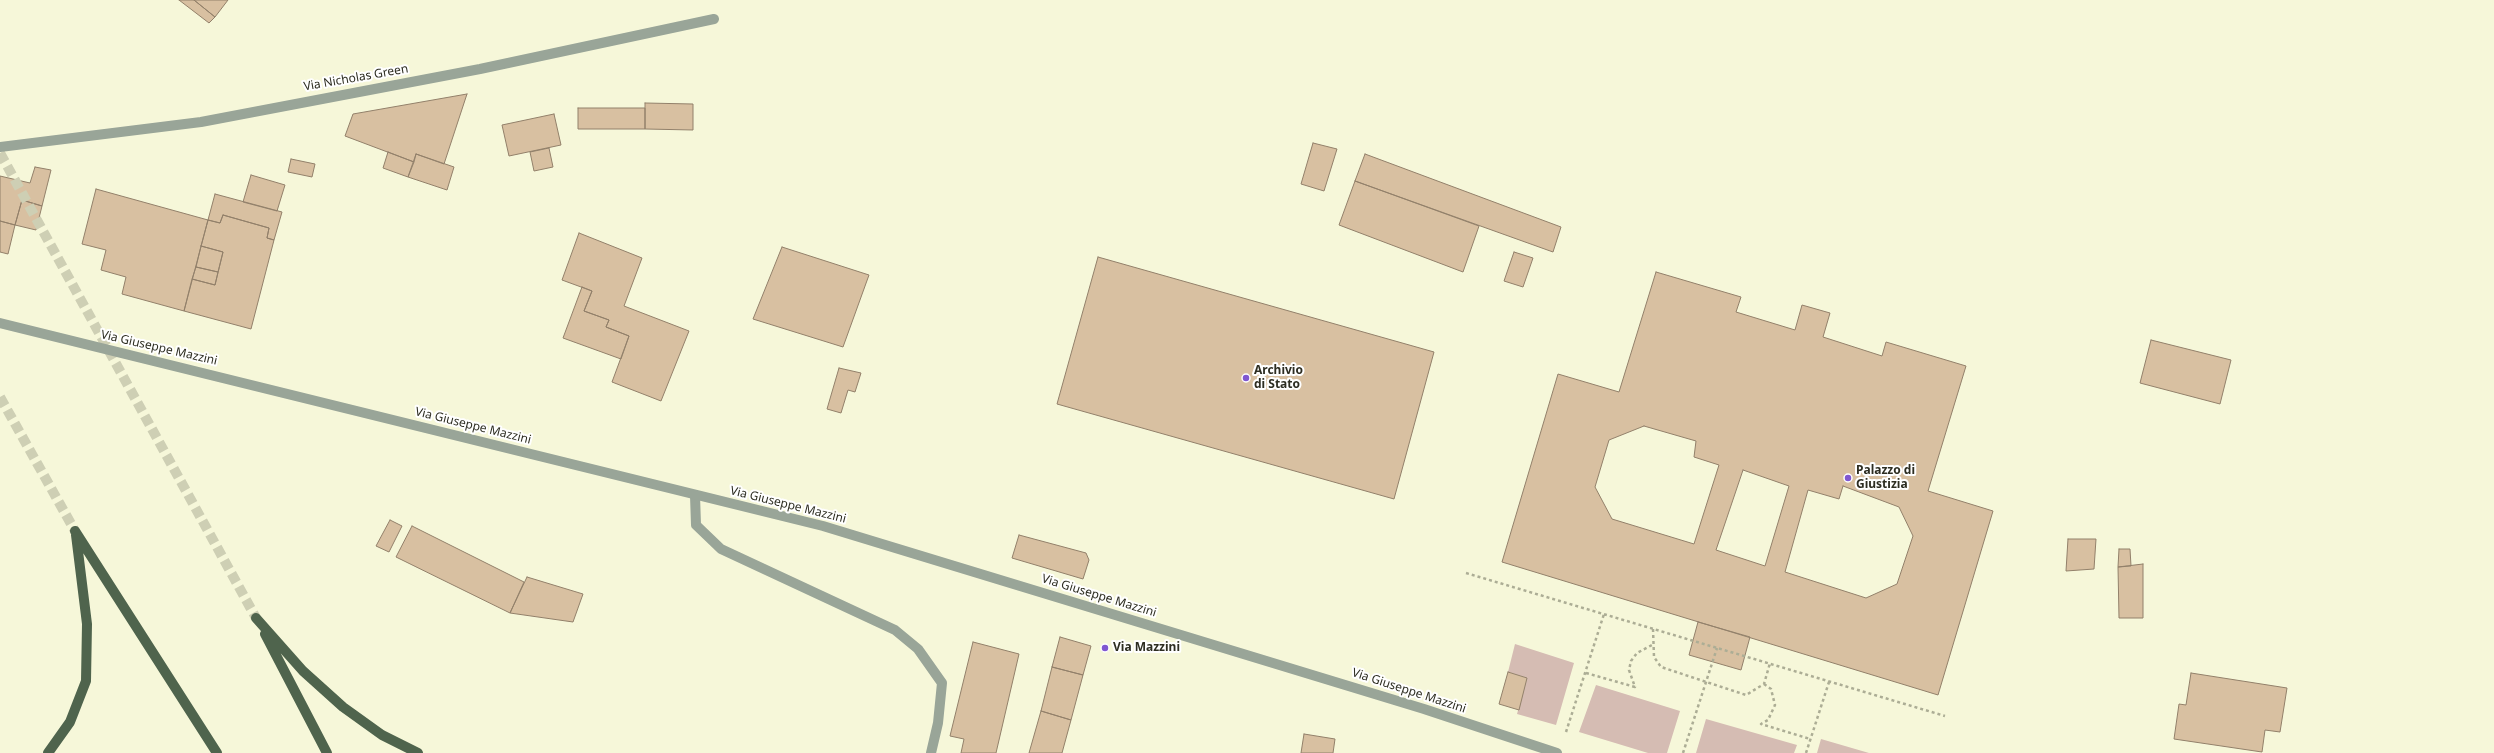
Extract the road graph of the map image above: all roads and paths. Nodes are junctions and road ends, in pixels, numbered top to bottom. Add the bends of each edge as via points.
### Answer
1 (714, 19) dead end
2 (0, 147) edge
3 (0, 323) edge
4 (696, 495) junction
5 (1466, 573) dead end
6 (1604, 614) junction
7 (1653, 629) junction
8 (1652, 645) junction
9 (1717, 648) junction
10 (1770, 663) junction
11 (1586, 673) junction
12 (1829, 682) junction
13 (1706, 683) junction
14 (1764, 684) junction
15 (1946, 716) dead end
16 (1566, 733) dead end
17 (1810, 739) junction
18 (48, 753) edge
19 (216, 753) edge
20 (327, 753) edge
21 (418, 753) edge
22 (930, 753) edge
23 (1558, 753) edge
24 (1683, 753) edge
25 (1806, 753) edge

1 - 2 street, Via Nicholas Green via 480,69 201,122
3 - 4 street, Via Giuseppe Mazzini
4 - 22 street via 696,525 722,549 895,630 918,649 942,683 938,723
4 - 23 street, Via Giuseppe Mazzini via 823,526 985,574 1424,709
5 - 6 path
6 - 7 path
6 - 11 path
7 - 8 path
7 - 9 path
8 - 11 path via 1640,650 1632,661 1629,670 1636,687
8 - 13 path via 1654,657 1661,667
9 - 10 path
9 - 13 path
10 - 12 path
10 - 14 path
11 - 16 path
12 - 15 path
12 - 17 path
13 - 14 path via 1746,695
13 - 24 path
14 - 17 path via 1774,697 1775,705 1768,720 1761,724
17 - 25 path
18 - 19 main road via 70,722 86,681 87,624 75,531
20 - 21 main road via 256,618 303,671 343,707 382,734

